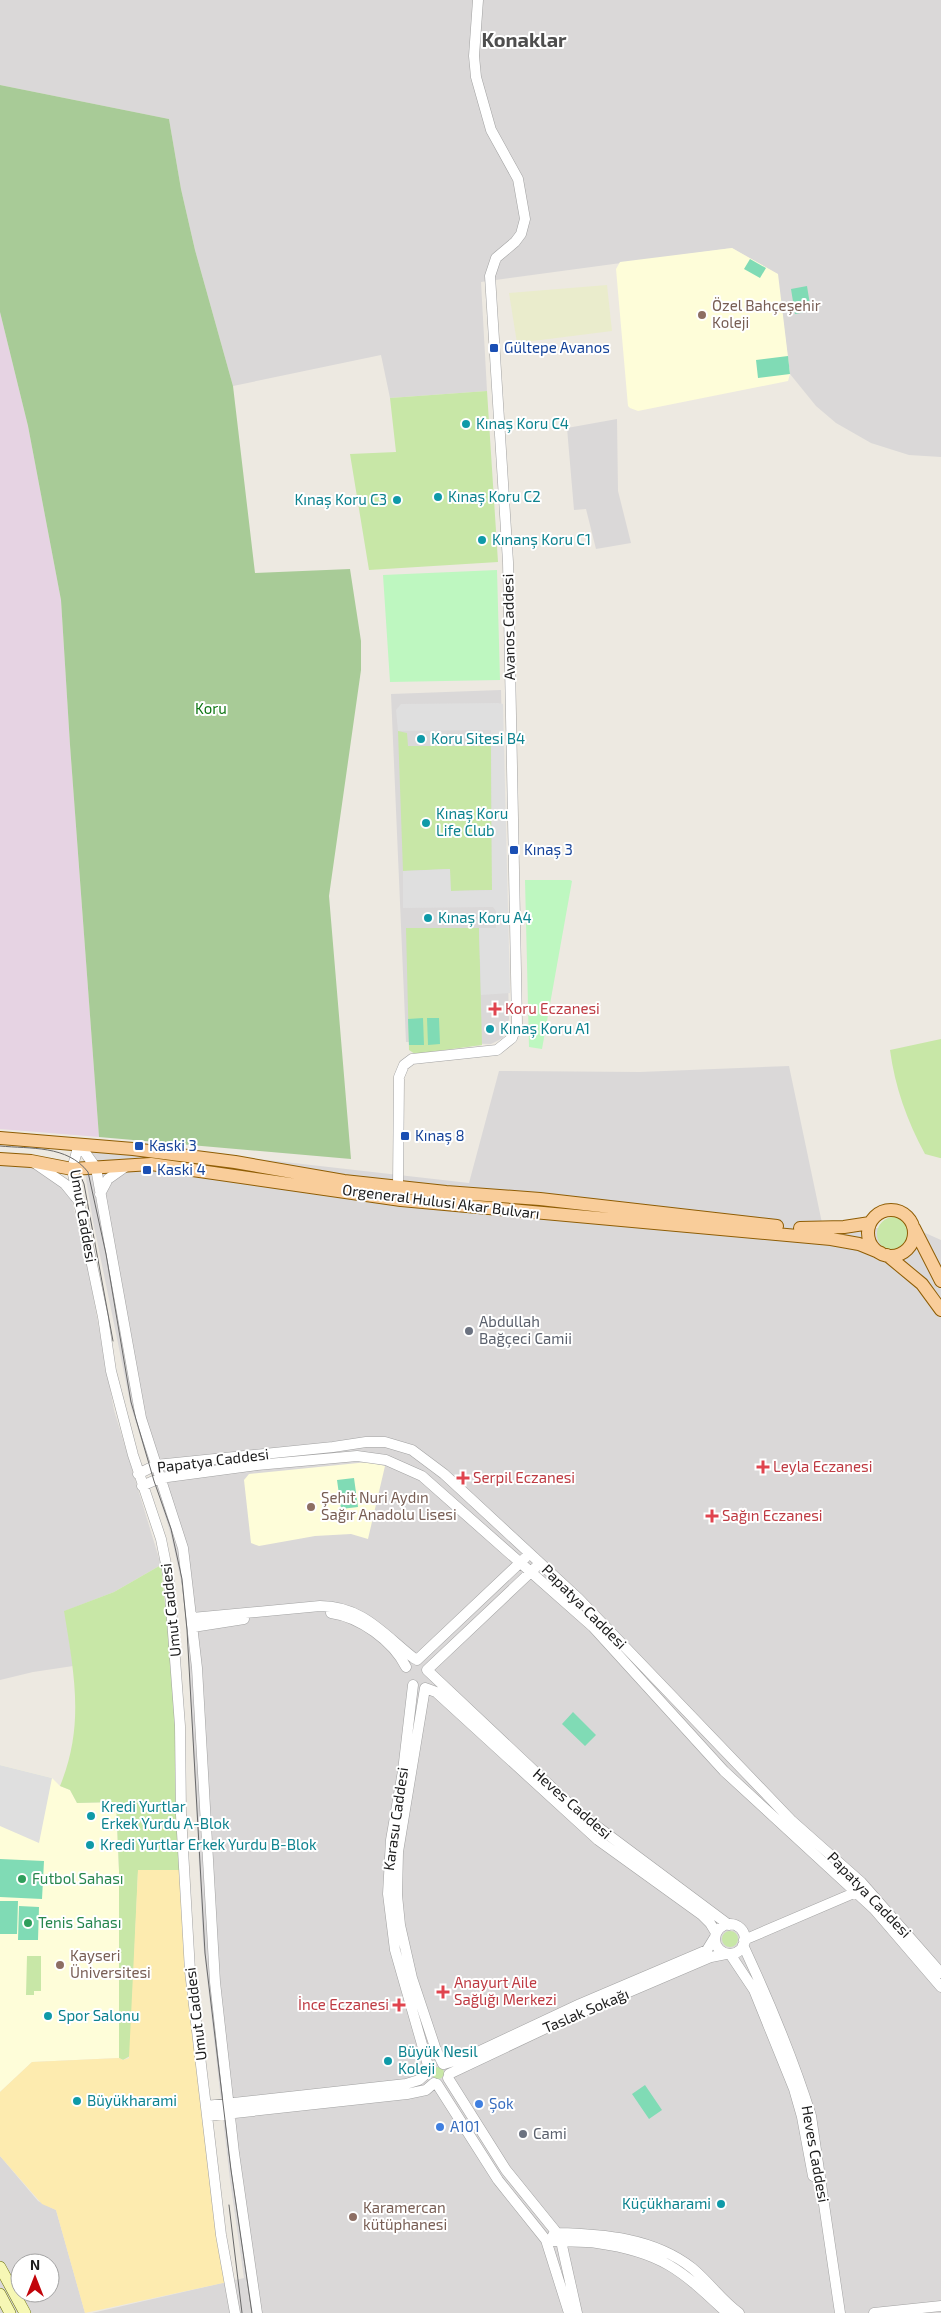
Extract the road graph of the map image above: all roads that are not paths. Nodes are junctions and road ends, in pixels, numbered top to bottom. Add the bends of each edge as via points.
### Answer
1 (478, 0) edge
2 (0, 1138) edge
3 (79, 1144) junction
4 (0, 1158) edge
5 (31, 1161) junction
6 (131, 1166) junction
7 (96, 1168) junction
8 (72, 1170) junction
9 (398, 1187) junction
10 (100, 1195) junction
11 (80, 1204) junction
12 (870, 1222) junction
13 (914, 1228) junction
14 (884, 1254) junction
15 (941, 1281) edge
16 (941, 1310) edge
17 (156, 1465) junction
18 (138, 1474) junction
19 (160, 1478) junction
20 (142, 1486) junction
21 (529, 1554) junction
22 (521, 1562) junction
23 (540, 1563) junction
24 (531, 1571) junction
25 (193, 1622) junction
26 (416, 1659) junction
27 (406, 1667) junction
28 (427, 1670) junction
29 (413, 1686) junction
30 (425, 1688) junction
31 (858, 1886) junction
32 (729, 1924) junction
33 (715, 1935) junction
34 (744, 1939) junction
35 (728, 1954) junction
36 (941, 1973) edge
37 (941, 1987) edge
38 (443, 2064) junction
39 (428, 2070) junction
40 (448, 2076) junction
41 (435, 2083) junction
42 (229, 2109) junction
43 (207, 2111) junction
44 (559, 2237) junction
45 (546, 2240) junction
46 (0, 2267) edge
47 (0, 2294) edge
48 (941, 2306) edge
49 (10, 2313) edge
50 (25, 2313) edge
51 (235, 2313) edge
52 (257, 2313) edge
53 (569, 2313) edge
54 (577, 2313) edge
55 (727, 2313) edge
56 (739, 2313) edge
57 (833, 2313) edge
58 (840, 2313) edge
59 (874, 2313) edge

1 - 9 street, Avanos Caddesi via 474,56 476,77 491,130 518,179 525,218 521,234 496,258 490,276 508,562 517,1024 512,1038 497,1050 412,1059 404,1065 399,1078
2 - 3 main road, Orgeneral Hulusi Akar Bulvarı
3 - 7 street, Umut Caddesi
3 - 8 street, Umut Caddesi
3 - 9 main road, Orgeneral Hulusi Akar Bulvarı via 152,1151
4 - 5 main road, Orgeneral Hulusi Akar Bulvarı
5 - 8 main road, Orgeneral Hulusi Akar Bulvarı
5 - 11 street via 65,1184
6 - 7 main road, Orgeneral Hulusi Akar Bulvarı
6 - 10 street via 112,1175
6 - 14 main road, Orgeneral Hulusi Akar Bulvarı via 151,1164 401,1200 831,1239 860,1244
7 - 8 main road, Orgeneral Hulusi Akar Bulvarı
7 - 10 street, Umut Caddesi
8 - 11 street, Umut Caddesi
9 - 12 main road, Orgeneral Hulusi Akar Bulvarı via 811,1229
10 - 17 street, Umut Caddesi via 141,1418
11 - 18 street, Umut Caddesi via 111,1371
12 - 13 main road via 880,1212 895,1210 908,1216
12 - 14 main road via 869,1240
13 - 14 main road via 913,1241 905,1251
13 - 15 main road
14 - 16 main road, Orgeneral Hulusi Akar Bulvarı via 922,1284
17 - 18 street, Papatya Caddesi
17 - 19 street, Umut Caddesi
17 - 21 street, Papatya Caddesi via 366,1442 394,1444 412,1450 444,1474
18 - 20 street, Umut Caddesi
19 - 20 street, Papatya Caddesi
19 - 22 street, Papatya Caddesi via 357,1456 381,1459 412,1470 431,1482
19 - 25 street, Umut Caddesi via 183,1548
20 - 43 street, Umut Caddesi via 161,1540 169,1579 180,1726 188,1942
21 - 22 street
21 - 23 street, Papatya Caddesi
22 - 24 street, Papatya Caddesi
22 - 26 street
23 - 24 street
23 - 31 street, Papatya Caddesi
24 - 28 street
24 - 31 street, Papatya Caddesi via 610,1644 673,1718 724,1771
25 - 26 street via 320,1606 337,1607 371,1621
25 - 27 street via 334,1613 374,1632 398,1654
25 - 42 street, Umut Caddesi via 209,1897
26 - 27 street
26 - 28 street, Heves Caddesi
27 - 29 street
28 - 30 street, Karasu Caddesi via 428,1684
28 - 32 street, Heves Caddesi via 579,1813
29 - 30 street
29 - 39 street, Karasu Caddesi via 391,1840 388,1894 395,1950
30 - 33 street, Heves Caddesi via 436,1692 598,1840 702,1915
30 - 38 street, Karasu Caddesi via 398,1852 397,1895 412,1978
31 - 34 street
31 - 36 street, Papatya Caddesi
31 - 37 street, Papatya Caddesi
32 - 33 street via 721,1927
32 - 34 street via 737,1927
33 - 35 street via 719,1949
33 - 38 street, Taslak Sokağı via 707,1950 572,2007 466,2057
34 - 35 street via 738,1952
34 - 58 street, Heves Caddesi via 811,2116
35 - 40 street, Taslak Sokağı via 711,1957 560,2021
35 - 57 street, Heves Caddesi via 754,1990 802,2117 818,2201
38 - 39 street via 433,2064
38 - 40 street
39 - 41 street via 429,2078
39 - 42 street via 419,2080 406,2084
40 - 41 street via 443,2082
40 - 44 street via 506,2170
41 - 42 street via 418,2093
41 - 45 street via 498,2180
42 - 43 street
42 - 52 street, Umut Caddesi
43 - 51 street, Umut Caddesi via 221,2235
44 - 45 street
44 - 54 street
44 - 55 street via 651,2255 686,2275
44 - 56 street via 619,2238 665,2252 692,2268
45 - 53 street
46 - 50 main road
47 - 49 main road
48 - 59 street

